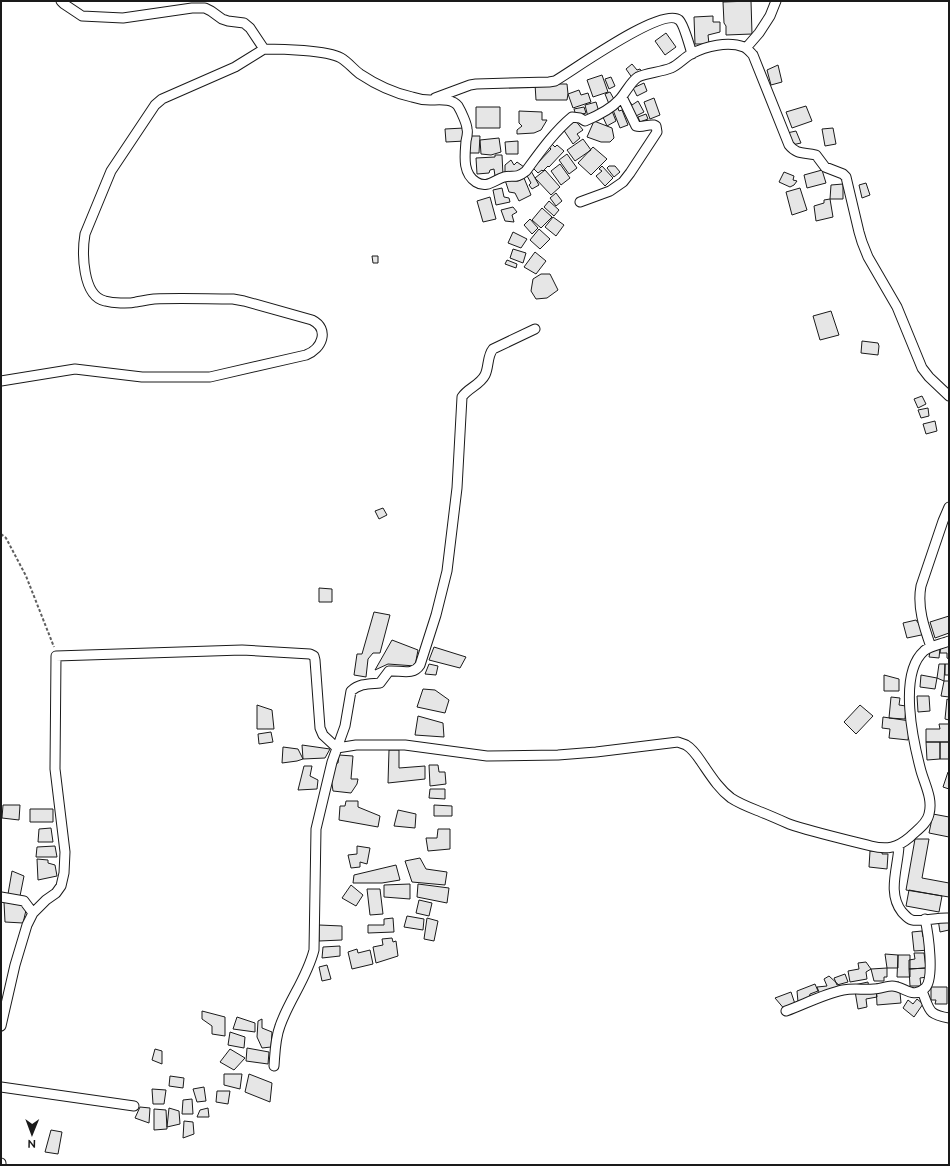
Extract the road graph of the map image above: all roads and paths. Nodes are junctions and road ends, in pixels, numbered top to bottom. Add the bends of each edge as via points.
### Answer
1 (61, 1) edge
2 (776, 1) edge
3 (746, 48) junction
4 (264, 49) junction
5 (692, 54) junction
6 (622, 97) junction
7 (429, 100) junction
8 (580, 202) dead end
9 (534, 329) dead end
10 (1, 381) edge
11 (949, 396) edge
12 (949, 507) edge
13 (1, 534) edge
14 (949, 641) edge
15 (931, 647) junction
16 (56, 656) junction
17 (337, 748) junction
18 (899, 846) junction
19 (1, 897) edge
20 (33, 913) junction
21 (949, 918) edge
22 (925, 920) junction
23 (922, 991) junction
24 (786, 1012) dead end
25 (949, 1018) edge
26 (1, 1026) edge
27 (274, 1066) dead end
28 (1, 1087) edge
29 (134, 1106) dead end

1 - 4 street via 82,16 123,18 205,8 222,19 244,23
2 - 3 street via 770,16
3 - 5 street via 723,45 703,48
3 - 11 street via 753,55 789,145 796,152 816,155 825,167 846,177 859,232 868,257 898,307 922,368
4 - 7 street via 330,53 341,58 360,74 393,92
4 - 10 street via 235,68 162,99 155,105 111,171 88,227 84,241 86,274 91,290 104,301 133,303 153,299 233,299 312,320 317,322 321,331 322,341 316,350 306,355 210,376 142,377 75,370
5 - 6 street via 672,67 638,77
5 - 7 street via 681,22 670,17 651,23 626,36 555,81 476,84
6 - 7 street via 613,106 585,121 572,117 523,174 504,177 488,185 476,182 467,173 467,128 458,105 452,101
6 - 8 street via 636,126 654,125 657,128 656,132 623,182 610,191
9 - 17 street via 493,349 484,377 462,397 457,488 447,571 420,665 414,671 389,671 380,683 364,684 351,691 345,726
12 - 15 street via 921,586 919,601
13 - 16 path via 6,538 26,576
14 - 15 street
15 - 18 street via 916,661 912,671 910,693 916,749 928,794 929,817
16 - 17 street via 242,650 310,654 315,660 320,728 323,735
16 - 20 street via 55,769 65,852 64,873 61,886 56,893
17 - 18 street via 356,745 404,745 487,756 558,755 678,742 686,745 695,754 722,790 733,799 789,823 834,837 876,848
17 - 27 street via 315,836 314,950 310,965 280,1025
18 - 22 street via 895,899 900,909 911,920
19 - 20 street via 24,901
20 - 26 street via 17,958
21 - 22 street
22 - 23 street via 930,950 930,977
23 - 24 street via 911,993 898,986 844,990
23 - 25 street via 930,1011
28 - 29 street

